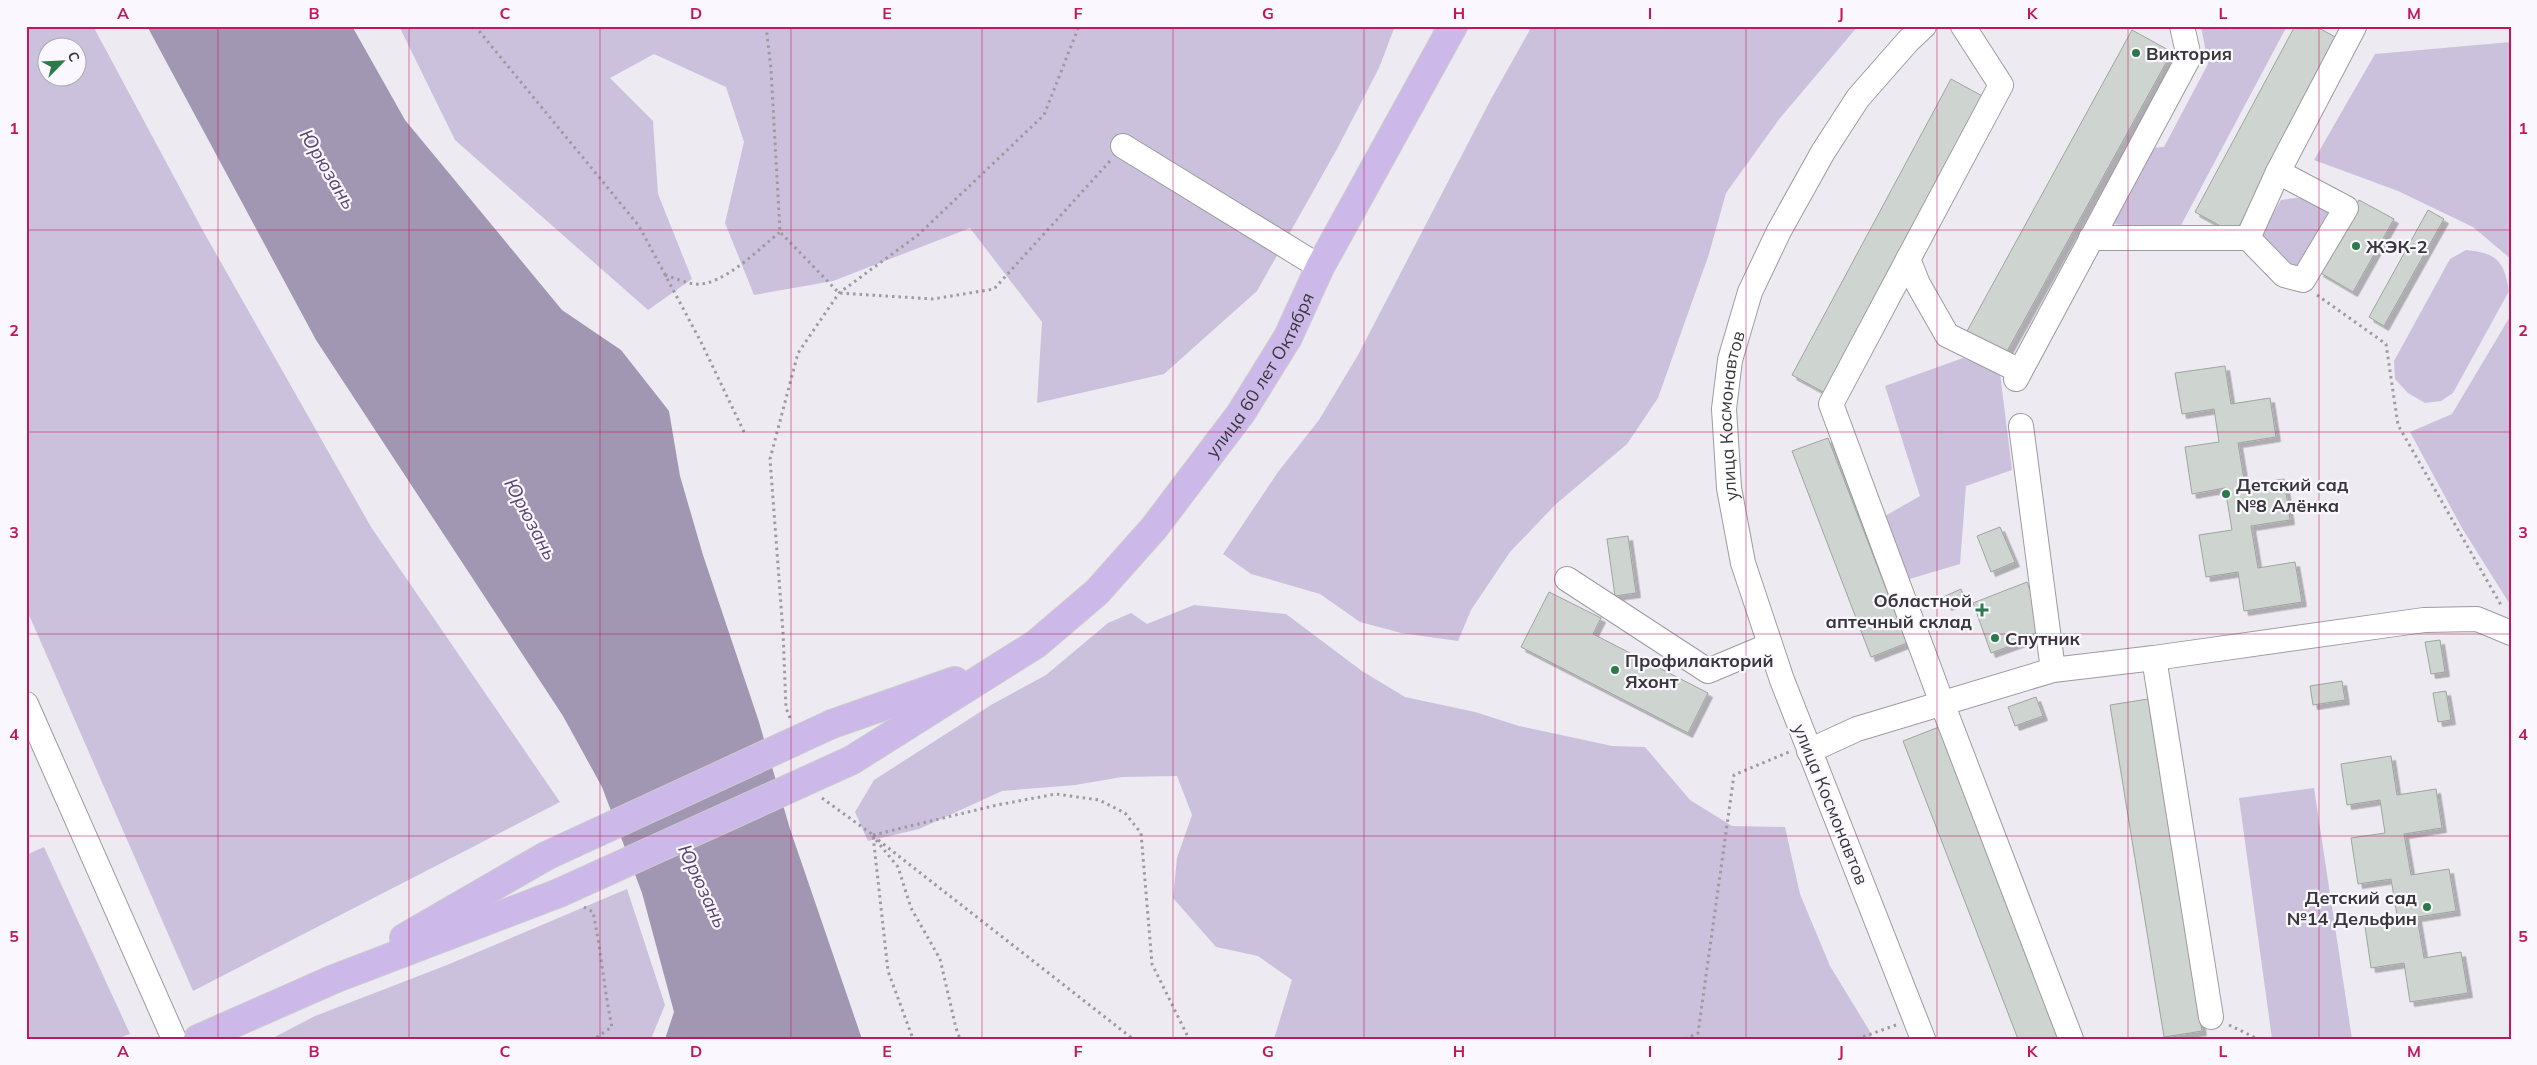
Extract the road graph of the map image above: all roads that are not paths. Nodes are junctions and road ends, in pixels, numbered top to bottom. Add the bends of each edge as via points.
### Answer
1 (1453, 26) edge
2 (1924, 26) edge
3 (1963, 26) edge
4 (2182, 26) edge
5 (2357, 27) edge
6 (1123, 146) road end
7 (2278, 172) junction
8 (2092, 238) junction
9 (2248, 238) junction
10 (1908, 259) junction
11 (1320, 268) junction
12 (2021, 426) dead end
13 (1567, 579) dead end
14 (2508, 623) edge
15 (1770, 645) junction
16 (2154, 658) junction
17 (996, 667) junction
18 (2053, 670) junction
19 (26, 704) edge
20 (1942, 704) junction
21 (1809, 752) junction
22 (334, 978) junction
23 (2211, 1017) road end
24 (1919, 1028) edge
25 (174, 1039) edge
26 (198, 1039) edge
27 (2071, 1039) edge

1 - 11 main road, улица 60 лет Октября
2 - 15 street, улица Космонавтов via 1858,98 1823,152 1750,292 1730,360 1724,409 1729,488 1742,563
3 - 10 street via 2001,85
4 - 8 street via 2189,57
5 - 7 street
6 - 11 street
7 - 9 street
7 - 9 street via 2346,208 2303,280 2284,275
8 - 9 street
8 - 10 street via 2018,375 1947,336
10 - 20 street via 1830,404
11 - 17 main road, улица 60 лет Октября via 1288,337 1241,413 1154,528 1071,616 1036,644
12 - 18 street
13 - 15 street via 1708,671
14 - 16 street via 2424,620
15 - 21 street, улица Космонавтов
16 - 18 street
16 - 23 street
17 - 22 main road, bridge via 832,724 546,856
17 - 22 main road, bridge via 852,760 559,893
18 - 20 street
19 - 25 street
20 - 21 street via 1858,729
20 - 27 street
21 - 24 street, улица Космонавтов
22 - 26 main road

